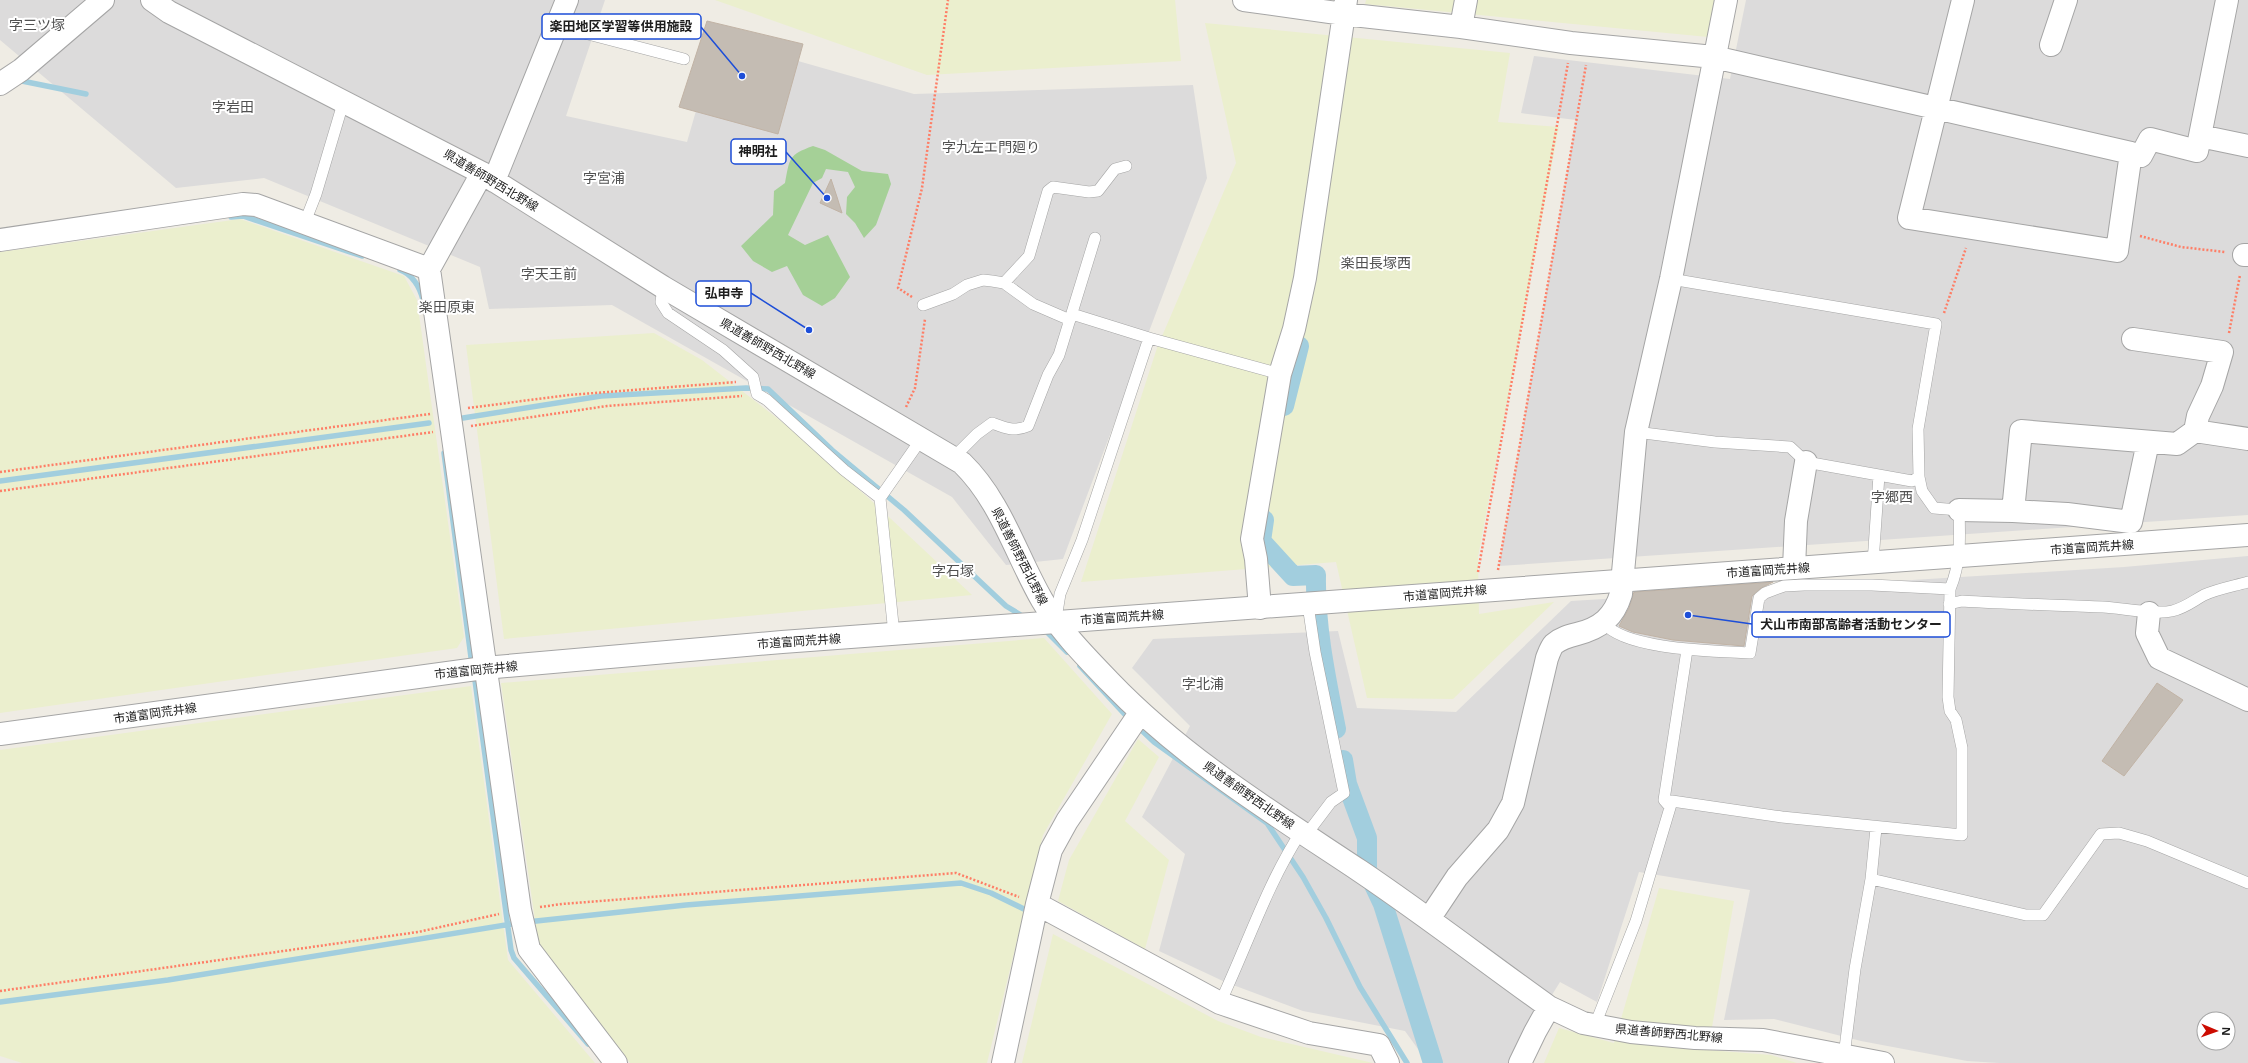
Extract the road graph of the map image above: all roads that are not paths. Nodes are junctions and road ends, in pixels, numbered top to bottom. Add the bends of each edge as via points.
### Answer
1 (103, 0) edge
2 (152, 0) edge
3 (567, 0) edge
4 (1244, 0) edge
5 (1466, 0) edge
6 (1726, 0) edge
7 (1963, 0) edge
8 (2066, 0) edge
9 (2227, 0) edge
10 (1351, 10) edge
11 (557, 26) junction
12 (1461, 26) junction
13 (2052, 45) dead end
14 (1714, 57) junction
15 (684, 59) dead end
16 (0, 84) edge
17 (344, 100) junction
18 (1936, 107) junction
19 (2200, 136) junction
20 (2248, 146) edge
21 (2131, 153) junction
22 (1126, 166) dead end
23 (488, 177) junction
24 (305, 222) junction
25 (1095, 238) dead end
26 (0, 240) edge
27 (429, 269) junction
28 (1671, 279) junction
29 (1004, 283) junction
30 (663, 288) junction
31 (923, 305) road end
32 (1071, 317) junction
33 (1149, 338) junction
34 (2133, 339) dead end
35 (1280, 374) junction
36 (2195, 431) junction
37 (1636, 432) junction
38 (922, 438) junction
39 (2248, 440) edge
40 (2148, 442) junction
41 (954, 457) junction
42 (1806, 462) junction
43 (1879, 475) junction
44 (1919, 477) junction
45 (880, 498) junction
46 (1959, 510) junction
47 (2013, 511) junction
48 (2131, 522) junction
49 (2248, 535) edge
50 (2133, 544) junction
51 (1960, 556) junction
52 (1873, 563) junction
53 (1794, 568) junction
54 (1622, 580) junction
55 (2248, 582) edge
56 (1950, 589) junction
57 (1315, 604) junction
58 (1949, 604) junction
59 (1260, 608) junction
60 (2149, 613) junction
61 (1055, 622) junction
62 (1604, 623) junction
63 (894, 634) junction
64 (1687, 650) junction
65 (484, 668) junction
66 (2248, 700) edge
67 (1134, 721) junction
68 (0, 734) edge
69 (1670, 807) junction
70 (1876, 828) junction
71 (1303, 833) junction
72 (1871, 880) junction
73 (2248, 883) edge
74 (1035, 914) junction
75 (1429, 920) junction
76 (1220, 1003) junction
77 (1549, 1007) junction
78 (1595, 1025) junction
79 (1844, 1056) junction
80 (616, 1063) edge
81 (1003, 1063) edge
82 (1388, 1063) edge
83 (1520, 1063) edge
84 (1883, 1063) edge

1 - 16 street via 21,70
2 - 17 street, 県道善師野西北野線 via 169,12
3 - 11 street
4 - 10 street
5 - 12 street
6 - 14 street
7 - 18 street
8 - 13 street
9 - 19 street
10 - 12 street
10 - 35 street via 1305,278 1294,329
11 - 15 lane
11 - 23 street
12 - 14 street via 1580,44
14 - 18 street
14 - 28 street
17 - 23 street, 県道善師野西北野線
17 - 24 lane
18 - 21 street
18 - 21 street via 1908,218 2117,251
19 - 20 street
19 - 21 street via 2197,151 2150,139 2141,156
22 - 29 lane via 1115,169 1098,191 1053,187 1048,191 1029,256
23 - 27 street
23 - 30 street, 県道善師野西北野線
24 - 26 street via 256,205 243,204
24 - 27 street
25 - 32 lane
27 - 65 street
28 - 37 street
28 - 44 lane via 1936,324 1918,429
29 - 31 lane via 983,280
29 - 32 lane via 1033,304
30 - 38 street, 県道善師野西北野線
30 - 45 lane via 661,302 668,313 723,350 753,377 757,394
32 - 33 lane
32 - 41 lane via 1059,355 1048,375 1028,426 1009,430 992,423
33 - 35 lane
33 - 61 lane via 1082,540 1060,594
34 - 36 street via 2222,352 2212,386 2198,416
35 - 59 street via 1252,539
36 - 39 street
36 - 40 street via 2177,444
37 - 42 lane via 1715,442 1790,447
37 - 54 street
38 - 41 street, 県道善師野西北野線
38 - 45 lane
40 - 47 street via 2022,431
40 - 48 street
41 - 61 street, 県道善師野西北野線 via 975,475 991,499
42 - 43 lane
42 - 53 street via 1796,521
43 - 44 lane via 1912,481
43 - 52 lane
44 - 46 lane via 1922,491 1934,508
45 - 63 lane
46 - 47 street
46 - 51 lane
47 - 48 street via 2067,514
48 - 50 street
49 - 50 street, 市道富岡荒井線
50 - 51 street, 市道富岡荒井線
51 - 52 street, 市道富岡荒井線
51 - 56 lane via 1957,573
52 - 53 street, 市道富岡荒井線
53 - 54 street, 市道富岡荒井線
54 - 57 street, 市道富岡荒井線
54 - 62 street via 1617,606
55 - 60 lane via 2205,595 2186,607 2170,612
56 - 58 lane
56 - 64 lane via 1872,585 1784,586 1759,598 1750,653
57 - 59 street, 市道富岡荒井線
57 - 71 lane via 1316,660 1344,793 1331,802
58 - 60 lane via 1962,601 2100,607 2141,610
58 - 70 lane via 1948,697 1962,748 1962,834
59 - 61 street, 市道富岡荒井線
60 - 66 street via 2148,633 2159,658
61 - 63 street, 市道富岡荒井線
61 - 67 street, 県道善師野西北野線
62 - 64 lane via 1610,630 1626,638
62 - 75 street via 1554,644 1547,658 1513,803 1498,830 1457,877
63 - 65 street, 市道富岡荒井線
64 - 69 lane via 1664,800
65 - 68 street, 市道富岡荒井線
65 - 80 street via 511,912 524,933 529,949
67 - 71 street, 県道善師野西北野線
67 - 74 street via 1051,850
69 - 70 lane via 1672,801
69 - 78 lane via 1636,922
70 - 72 lane
71 - 75 street, 県道善師野西北野線
71 - 76 lane via 1292,846
72 - 73 lane via 2026,915 2043,915 2101,834 2119,833
72 - 79 lane via 1855,969
74 - 76 street
74 - 81 street
75 - 77 street, 県道善師野西北野線
76 - 82 street via 1309,1033 1379,1045
77 - 78 street, 県道善師野西北野線 via 1583,1023
77 - 83 street
78 - 79 street, 県道善師野西北野線 via 1630,1032 1695,1038 1763,1040
79 - 84 street, 県道善師野西北野線

